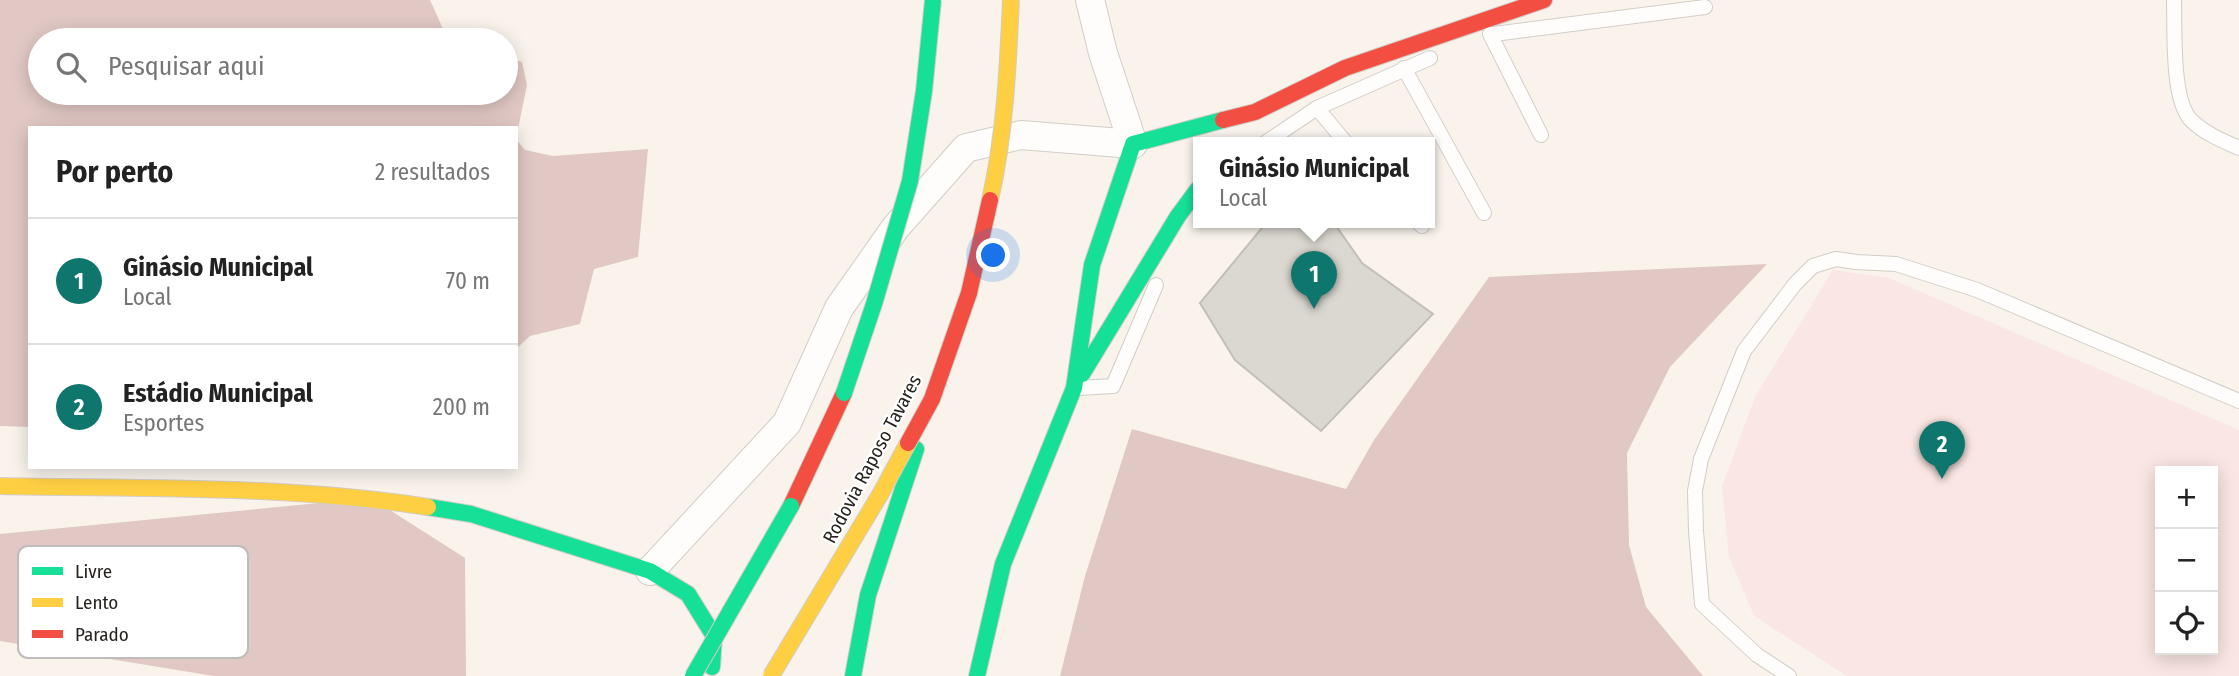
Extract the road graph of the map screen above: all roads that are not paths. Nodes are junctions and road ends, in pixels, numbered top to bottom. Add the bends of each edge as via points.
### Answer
1 (933, 0) edge
2 (1011, 0) edge
3 (1090, 0) edge
4 (1544, 0) edge
5 (2174, 0) edge
6 (1705, 7) dead end
7 (1441, 54) dead end
8 (1404, 68) junction
9 (1317, 108) junction
10 (1255, 112) junction
11 (1240, 132) dead end
12 (1541, 135) dead end
13 (1274, 137) edge
14 (1341, 137) edge
15 (1132, 144) junction
16 (2239, 148) edge
17 (1193, 196) edge
18 (1484, 213) dead end
19 (1161, 271) dead end
20 (1073, 388) junction
21 (932, 399) junction
22 (2239, 401) edge
23 (0, 486) edge
24 (650, 571) junction
25 (693, 676) edge
26 (712, 676) edge
27 (771, 676) edge
28 (853, 676) edge
29 (977, 676) edge
30 (1789, 676) edge

1 - 25 main road, bridge via 910,181 844,393 791,506
2 - 21 main road, Rodovia Raposo Tavares, bridge via 996,176 969,293
3 - 15 street
4 - 10 main road via 1345,68
5 - 16 lane via 2181,102 2190,120
6 - 12 lane via 1484,37
7 - 8 lane
8 - 9 lane
8 - 18 lane
9 - 13 lane
9 - 14 lane
10 - 11 main road
10 - 15 main road
15 - 20 main road via 1092,265
15 - 24 street via 1021,135 966,148 896,227 839,308 788,423
17 - 20 main road
19 - 20 lane via 1113,386
20 - 29 main road via 1003,564
21 - 27 main road, Rodovia Raposo Tavares, bridge
21 - 28 main road, bridge via 868,595
22 - 30 lane via 1977,290 1896,264 1836,258 1813,266 1744,351 1701,459 1695,491 1702,604 1757,655
23 - 24 main road via 371,498 471,514
24 - 26 main road via 688,594 713,635

